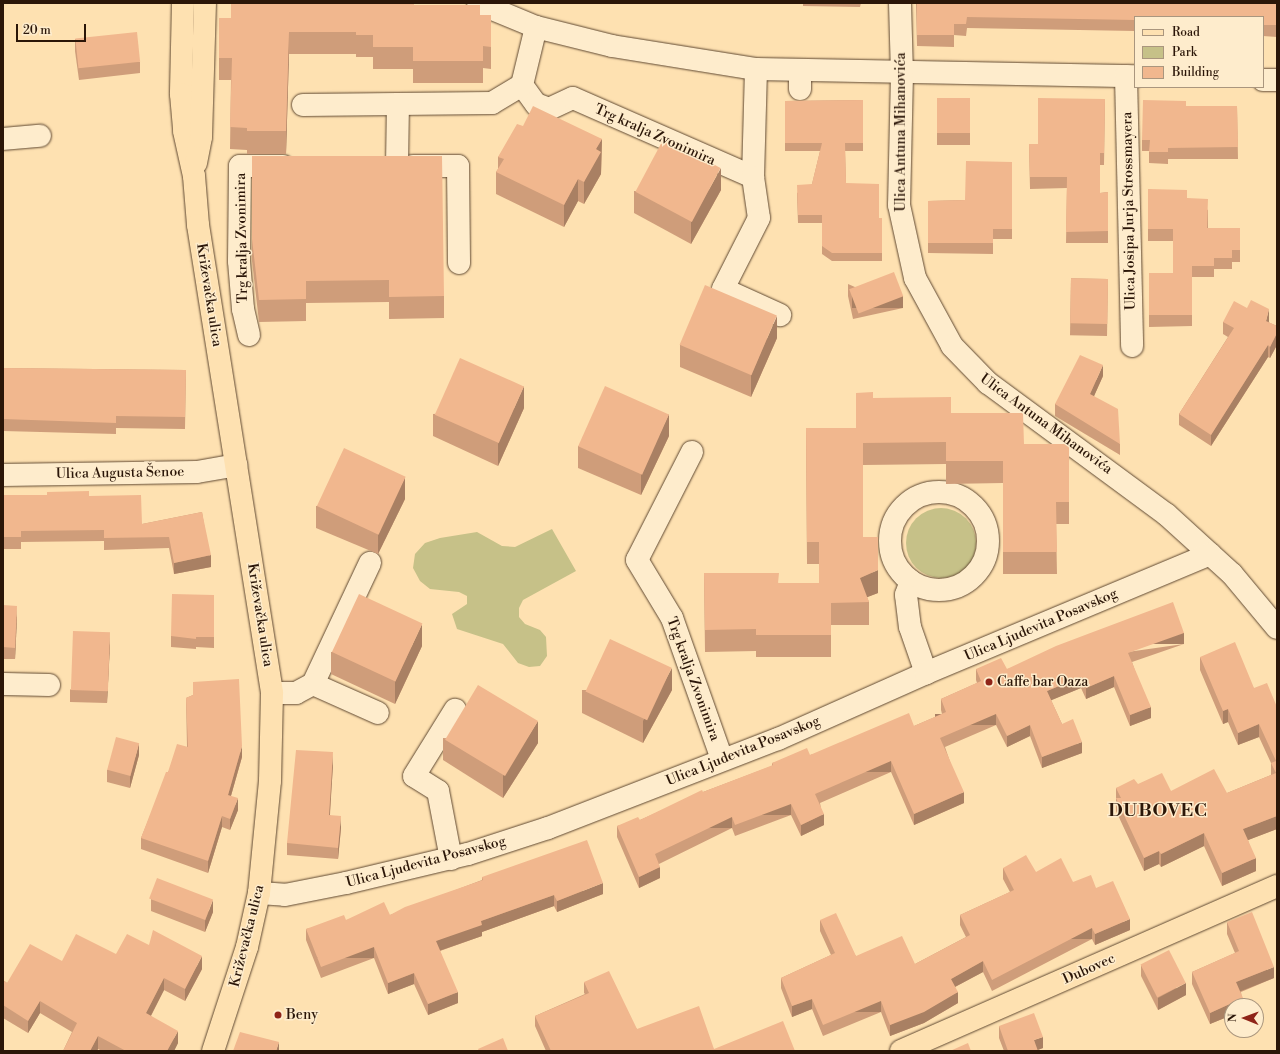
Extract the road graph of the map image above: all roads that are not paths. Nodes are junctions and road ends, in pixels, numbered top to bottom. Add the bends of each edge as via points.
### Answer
1 (183, 3) edge
2 (205, 3) edge
3 (478, 3) edge
4 (900, 3) edge
5 (536, 27) junction
6 (756, 70) junction
7 (902, 74) junction
8 (1130, 76) edge
9 (1264, 80) edge
10 (1277, 80) edge
11 (522, 85) junction
12 (303, 105) dead end
13 (398, 105) junction
14 (40, 136) dead end
15 (3, 139) edge
16 (303, 166) edge
17 (373, 166) edge
18 (397, 166) junction
19 (194, 176) junction
20 (753, 177) junction
21 (459, 263) dead end
22 (780, 315) dead end
23 (248, 335) dead end
24 (1132, 346) dead end
25 (692, 452) dead end
26 (236, 465) junction
27 (3, 476) edge
28 (1210, 554) junction
29 (370, 563) dead end
30 (911, 581) junction
31 (1277, 628) edge
32 (926, 673) junction
33 (3, 684) edge
34 (313, 684) junction
35 (49, 685) dead end
36 (272, 693) junction
37 (455, 710) dead end
38 (378, 713) dead end
39 (722, 759) junction
40 (450, 859) junction
41 (1277, 886) edge
42 (259, 892) junction
43 (214, 1051) edge
44 (901, 1051) edge

1 - 19 main road, Križevačka ulica via 181,94 184,131
2 - 19 main road, Križevačka ulica via 201,136
3 - 5 street, Ulica Josipa Jurja Strossmayera
4 - 7 street, Ulica Antuna Mihanovića
5 - 6 street, Ulica Josipa Jurja Strossmayera via 656,55
5 - 11 street
6 - 7 street, Ulica Josipa Jurja Strossmayera via 800,80
6 - 20 street
7 - 8 street, Ulica Josipa Jurja Strossmayera
7 - 28 street, Ulica Antuna Mihanovića via 899,205 906,246 915,278 952,346 988,384 1142,494
8 - 24 street, Ulica Josipa Jurja Strossmayera
9 - 10 street
11 - 13 street via 492,103
11 - 20 street, Trg kralja Zvonimira via 536,104 549,108 574,98
12 - 13 street
13 - 18 street
14 - 15 street
16 - 23 street, Trg kralja Zvonimira via 240,166 239,261
17 - 18 street
18 - 21 street via 458,166
19 - 26 main road, Križevačka ulica via 198,225
20 - 22 street via 759,218 723,289
25 - 39 street, Trg kralja Zvonimira via 637,560 672,618
26 - 27 street, Ulica Augusta Šenoe via 197,472
26 - 36 main road, Križevačka ulica
28 - 31 street, Ulica Antuna Mihanovića via 1250,593
28 - 32 street, Ulica Ljudevita Posavskog
29 - 34 street
30 - 30 street via 928,589 942,590 956,587 979,571 986,556 987,534 977,509 964,499 949,493 932,492 917,498 904,508 895,521 891,549 896,563
30 - 32 street via 906,595 910,627
32 - 39 street, Ulica Ljudevita Posavskog via 778,739
33 - 35 street
34 - 36 street via 296,693
34 - 38 street
36 - 42 main road, Križevačka ulica via 270,781
37 - 40 street via 414,776 438,791
39 - 40 street, Ulica Ljudevita Posavskog via 548,828
40 - 42 street, Ulica Ljudevita Posavskog via 285,895
41 - 44 main road, Dubovec
42 - 43 main road, Križevačka ulica via 247,947

